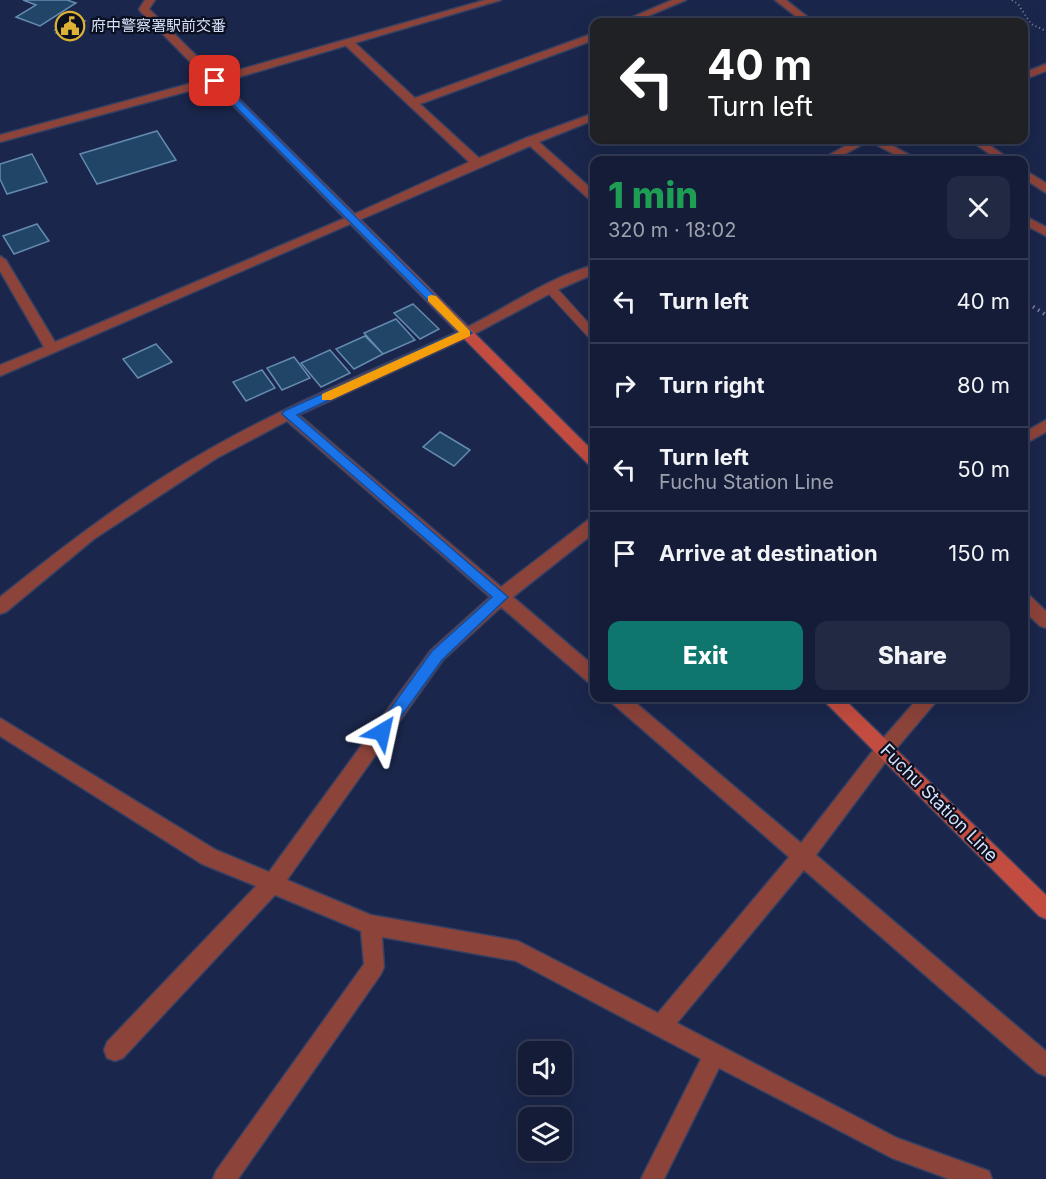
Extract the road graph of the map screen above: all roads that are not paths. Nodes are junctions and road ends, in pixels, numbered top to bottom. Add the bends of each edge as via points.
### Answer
1 (150, 0) edge
2 (496, 0) edge
3 (681, 0) edge
4 (780, 0) edge
5 (636, 18) edge
6 (804, 18) edge
7 (590, 38) edge
8 (349, 43) junction
9 (1046, 67) edge
10 (1028, 75) edge
11 (215, 81) junction
12 (412, 103) junction
13 (590, 118) edge
14 (0, 139) edge
15 (530, 140) junction
16 (856, 144) edge
17 (882, 144) edge
18 (981, 144) edge
19 (834, 156) edge
20 (905, 156) edge
21 (999, 156) edge
22 (477, 163) junction
23 (1028, 176) edge
24 (1046, 189) edge
25 (590, 193) edge
26 (354, 219) junction
27 (1028, 222) edge
28 (1046, 231) edge
29 (0, 260) edge
30 (590, 271) edge
31 (550, 288) junction
32 (590, 332) edge
33 (466, 333) junction
34 (52, 349) junction
35 (0, 371) edge
36 (288, 414) junction
37 (1046, 425) edge
38 (1028, 437) edge
39 (590, 457) edge
40 (590, 527) edge
41 (501, 597) junction
42 (1028, 605) edge
43 (0, 607) edge
44 (1046, 621) edge
45 (590, 674) edge
46 (623, 702) edge
47 (836, 702) edge
48 (925, 702) edge
49 (0, 726) edge
50 (884, 750) junction
51 (803, 856) junction
52 (272, 884) junction
53 (1046, 909) edge
54 (371, 925) junction
55 (661, 1024) junction
56 (114, 1050) dead end
57 (715, 1054) junction
58 (1046, 1065) edge
59 (224, 1179) edge
60 (652, 1179) edge
61 (981, 1179) edge

1 - 11 street via 144,9
2 - 8 street
3 - 5 street
4 - 6 street
7 - 12 street
8 - 11 street
8 - 12 street
9 - 10 street
11 - 14 street
11 - 26 main road
12 - 22 street
13 - 15 street
15 - 22 street
15 - 25 street
16 - 19 street
17 - 20 street
18 - 21 street
22 - 26 street
23 - 24 street
26 - 33 main road
26 - 34 street
27 - 28 street
29 - 34 street
30 - 31 street
31 - 32 lane
31 - 33 street
33 - 36 street
33 - 39 main road
34 - 35 street
36 - 41 street
36 - 43 street via 212,454 88,535
37 - 38 street
40 - 41 street
41 - 45 street
41 - 52 street via 437,655
42 - 44 street
46 - 51 street
47 - 50 main road, Fuchu Station Line
48 - 50 street
49 - 52 street via 209,857
50 - 51 street
50 - 53 main road, Fuchu Station Line
51 - 55 street
51 - 58 street
52 - 54 street
52 - 56 street
54 - 55 street via 518,951
54 - 59 street via 374,967
55 - 57 street
57 - 60 street
57 - 61 street via 892,1147

